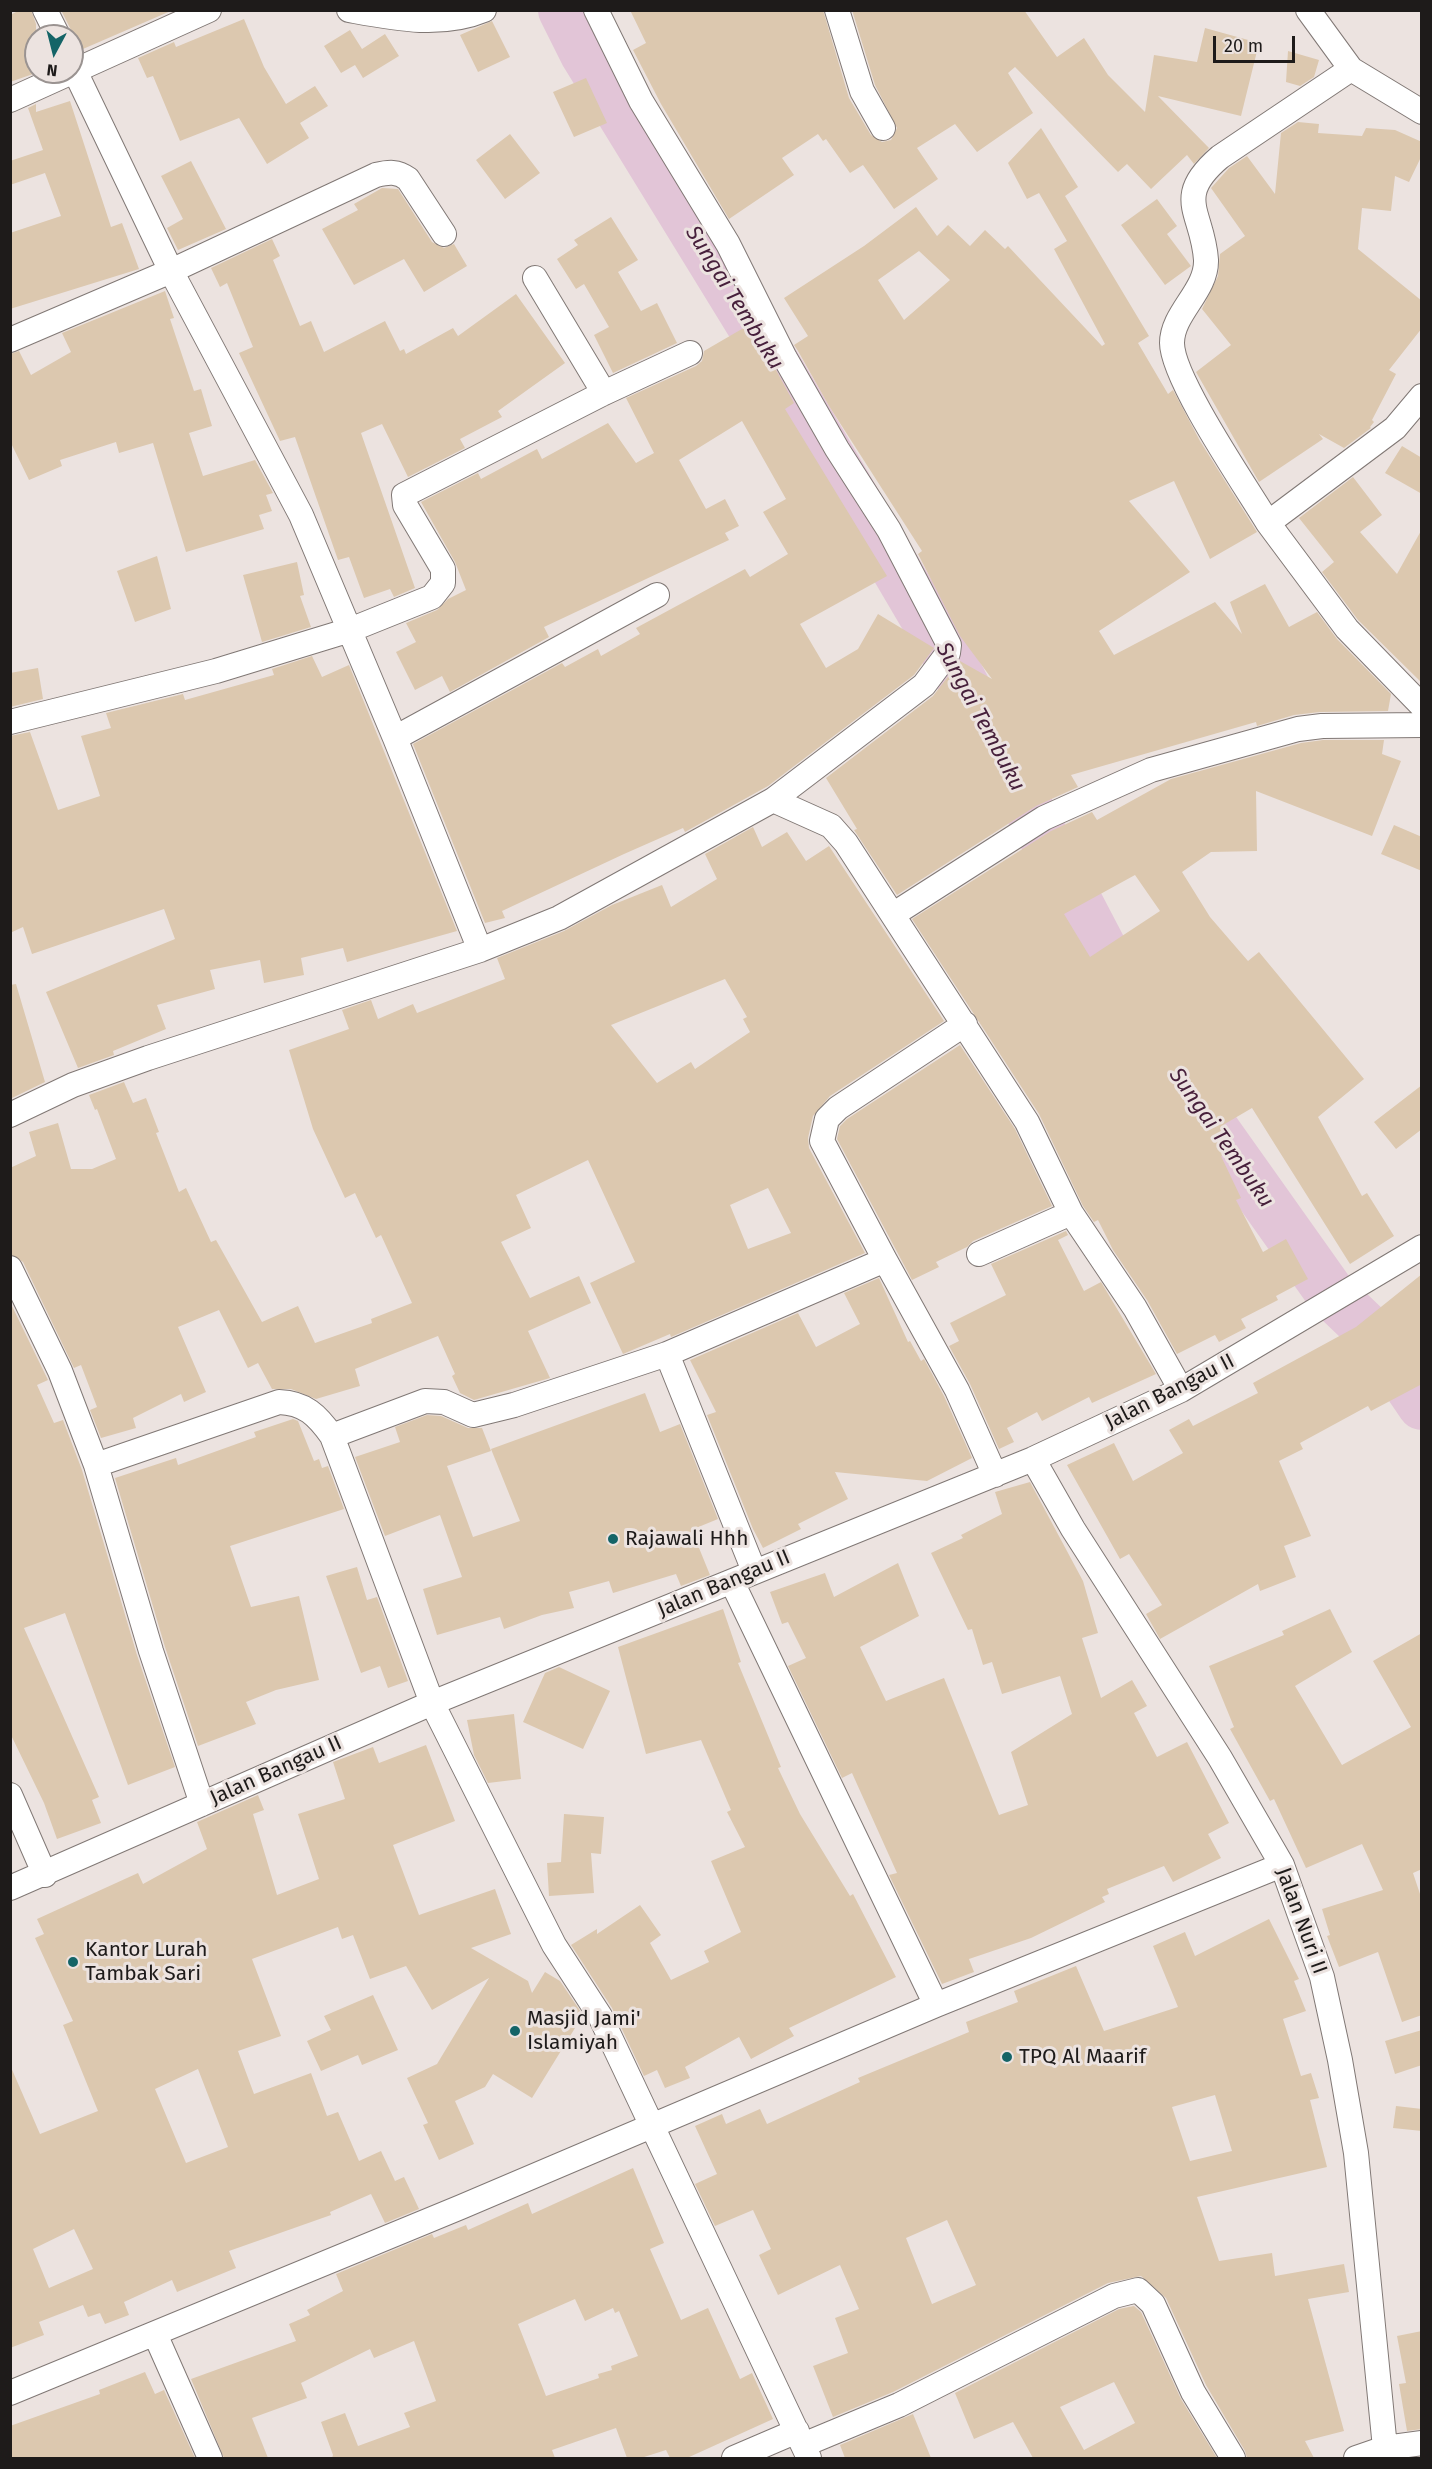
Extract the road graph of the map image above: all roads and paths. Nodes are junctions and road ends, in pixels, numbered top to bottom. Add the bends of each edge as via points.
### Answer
1 (45, 10) edge
2 (209, 10) edge
3 (349, 10) edge
4 (484, 10) edge
5 (596, 10) edge
6 (837, 10) edge
7 (1308, 10) edge
8 (52, 24) edge
9 (84, 64) edge
10 (1351, 69) junction
11 (42, 84) edge
12 (82, 84) edge
13 (10, 100) edge
14 (1422, 112) edge
15 (883, 128) dead end
16 (444, 234) dead end
17 (171, 271) junction
18 (535, 278) dead end
19 (10, 340) edge
20 (690, 353) dead end
21 (604, 393) junction
22 (1422, 396) edge
23 (1268, 523) junction
24 (657, 596) dead end
25 (350, 630) junction
26 (1422, 706) edge
27 (10, 722) edge
28 (1422, 725) edge
29 (395, 738) junction
30 (774, 800) junction
31 (894, 914) junction
32 (480, 950) junction
33 (965, 1024) junction
34 (10, 1115) edge
35 (1071, 1213) junction
36 (1422, 1247) edge
37 (979, 1254) dead end
38 (885, 1260) junction
39 (10, 1268) edge
40 (667, 1354) junction
41 (1181, 1390) junction
42 (332, 1436) junction
43 (1033, 1459) junction
44 (96, 1466) junction
45 (995, 1475) junction
46 (754, 1571) junction
47 (732, 1582) junction
48 (432, 1703) junction
49 (10, 1795) edge
50 (202, 1804) junction
51 (1282, 1865) junction
52 (45, 1875) junction
53 (10, 1888) edge
54 (936, 2005) junction
55 (652, 2127) junction
56 (155, 2334) junction
57 (10, 2393) edge
58 (1422, 2443) edge
59 (803, 2445) edge
60 (1385, 2448) junction
61 (210, 2458) edge
62 (734, 2458) edge
63 (1233, 2458) edge
64 (1356, 2458) edge

1 - 8 street
2 - 9 street
3 - 4 street via 430,21
5 - 30 street via 641,100 728,244 785,358 909,566 949,645 948,653 924,685
6 - 15 street via 862,91
7 - 10 street
10 - 14 street
10 - 23 street via 1220,157 1208,167 1195,188 1195,218 1206,262 1172,344 1177,366 1208,424
11 - 13 street
12 - 17 street
16 - 17 street via 408,179 390,172 280,218
17 - 19 street
17 - 25 street via 301,515
18 - 21 street
20 - 21 street
21 - 25 street via 404,495 405,506 443,569 443,583 432,597
22 - 23 street via 1395,428
23 - 26 street via 1347,629
24 - 29 street
25 - 27 street via 216,671
25 - 29 street
28 - 31 street via 1298,729 1151,770 1038,822
29 - 32 street
30 - 31 street via 831,826
30 - 32 street via 559,918
31 - 33 street
32 - 34 street via 148,1058 73,1085
33 - 35 street via 1027,1122
33 - 38 street via 838,1108 823,1126 824,1148
35 - 37 street
35 - 41 street via 1135,1308
36 - 41 street, Jalan Bangau II
38 - 40 street
38 - 45 street via 957,1390
39 - 44 street via 60,1371
40 - 42 street via 480,1415 444,1402 425,1401
40 - 46 street
41 - 43 street, Jalan Bangau II
42 - 44 street via 307,1409 295,1402 279,1402
42 - 48 street
43 - 45 street, Jalan Bangau II
43 - 51 street, Jalan Nuri II via 1073,1529 1220,1758
44 - 50 street
45 - 46 street, Jalan Bangau II
46 - 47 street, Jalan Bangau II
47 - 48 street, Jalan Bangau II
47 - 54 street
48 - 50 street, Jalan Bangau II
48 - 55 street via 554,1945 600,2016
49 - 52 street
50 - 52 street, Jalan Bangau II
51 - 54 street
51 - 60 street, Jalan Nuri II via 1322,1977 1340,2060 1356,2152
52 - 53 street, Jalan Bangau II
54 - 55 street
55 - 56 street
55 - 59 street
56 - 57 street
56 - 61 street
58 - 60 street
59 - 62 street
59 - 63 street via 898,2405 1114,2296 1138,2290 1153,2304 1193,2392
60 - 64 street

